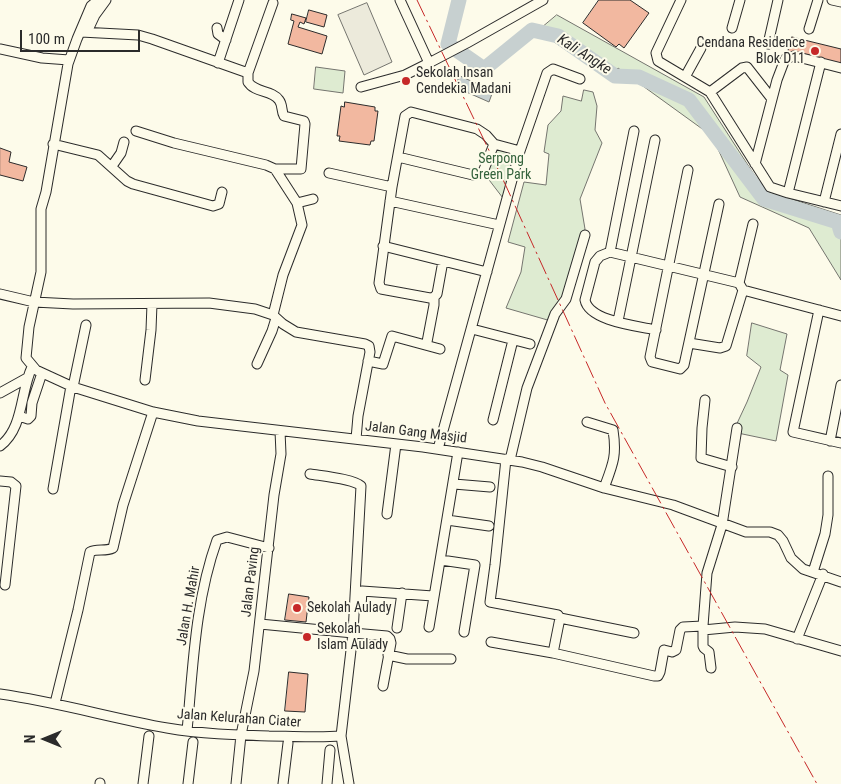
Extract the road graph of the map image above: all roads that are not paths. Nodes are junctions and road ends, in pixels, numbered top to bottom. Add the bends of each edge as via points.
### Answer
1 (95, 0) edge
2 (106, 0) edge
3 (239, 0) edge
4 (400, 0) edge
5 (543, 0) edge
6 (681, 0) edge
7 (740, 0) edge
8 (778, 0) edge
9 (818, 0) edge
10 (832, 0) edge
11 (841, 2) edge
12 (273, 3) dead end
13 (217, 28) dead end
14 (732, 28) dead end
15 (809, 29) dead end
16 (84, 32) junction
17 (226, 40) junction
18 (768, 44) dead end
19 (701, 48) dead end
20 (0, 49) edge
21 (69, 60) junction
22 (218, 62) junction
23 (821, 62) junction
24 (428, 63) junction
25 (841, 68) edge
26 (248, 73) junction
27 (686, 77) junction
28 (580, 79) dead end
29 (361, 88) dead end
30 (710, 92) junction
31 (772, 99) junction
32 (136, 131) dead end
33 (634, 131) dead end
34 (841, 134) edge
35 (655, 140) dead end
36 (124, 142) dead end
37 (54, 144) junction
38 (494, 144) junction
39 (520, 151) junction
40 (398, 157) junction
41 (755, 164) junction
42 (112, 166) junction
43 (276, 169) junction
44 (688, 170) dead end
45 (329, 173) dead end
46 (392, 187) junction
47 (222, 192) dead end
48 (788, 193) junction
49 (313, 199) dead end
50 (390, 201) junction
51 (824, 202) junction
52 (298, 203) junction
53 (719, 204) dead end
54 (841, 206) edge
55 (752, 224) dead end
56 (499, 225) junction
57 (585, 235) dead end
58 (383, 246) junction
59 (610, 252) junction
60 (632, 258) junction
61 (443, 261) junction
62 (669, 266) junction
63 (487, 272) junction
64 (704, 274) junction
65 (741, 286) junction
66 (0, 294) edge
67 (434, 297) junction
68 (34, 302) junction
69 (152, 304) junction
70 (818, 310) junction
71 (275, 316) junction
72 (841, 316) edge
73 (618, 321) junction
74 (86, 325) dead end
75 (472, 329) junction
76 (656, 330) junction
77 (514, 340) junction
78 (427, 342) dead end
79 (689, 343) junction
80 (530, 344) dead end
81 (440, 350) dead end
82 (368, 361) junction
83 (257, 364) dead end
84 (32, 367) junction
85 (42, 373) junction
86 (27, 378) junction
87 (145, 380) dead end
88 (841, 385) edge
89 (72, 386) junction
90 (0, 393) edge
91 (705, 400) dead end
92 (153, 412) junction
93 (22, 417) dead end
94 (493, 420) dead end
95 (587, 422) dead end
96 (737, 428) dead end
97 (280, 431) junction
98 (356, 439) junction
99 (830, 441) junction
100 (841, 443) edge
101 (396, 444) junction
102 (0, 446) edge
103 (438, 449) junction
104 (458, 452) junction
105 (508, 459) junction
106 (732, 467) junction
107 (310, 474) dead end
108 (828, 476) dead end
109 (0, 481) edge
110 (454, 484) junction
111 (490, 487) dead end
112 (53, 488) dead end
113 (604, 488) junction
114 (387, 514) dead end
115 (447, 520) junction
116 (722, 525) junction
117 (488, 526) dead end
118 (269, 548) junction
119 (441, 560) junction
120 (818, 573) junction
121 (841, 582) edge
122 (7, 585) edge
123 (402, 593) junction
124 (433, 596) junction
125 (560, 618) junction
126 (260, 624) junction
127 (428, 627) dead end
128 (397, 628) dead end
129 (703, 628) junction
130 (356, 629) junction
131 (464, 632) dead end
132 (634, 633) dead end
133 (797, 638) junction
134 (491, 642) dead end
135 (841, 651) edge
136 (554, 653) junction
137 (388, 655) junction
138 (451, 659) dead end
139 (711, 668) dead end
140 (382, 686) dead end
141 (0, 694) edge
142 (55, 703) junction
143 (187, 732) junction
144 (241, 735) junction
145 (149, 736) dead end
146 (341, 736) junction
147 (193, 742) dead end
148 (288, 743) dead end
149 (330, 750) dead end
150 (143, 784) edge
151 (188, 784) edge
152 (236, 784) edge
153 (284, 784) edge
154 (327, 784) edge
155 (349, 784) edge

1 - 16 street
2 - 16 street
3 - 17 street
4 - 24 street
5 - 24 street
6 - 27 street via 656,57
7 - 14 street
8 - 18 street
9 - 15 street
10 - 11 street
12 - 26 street
13 - 17 street via 218,34
16 - 21 street
16 - 22 street via 152,38
17 - 22 street
19 - 27 street
20 - 21 street
21 - 37 street
22 - 26 street
23 - 25 street
23 - 31 street via 794,56 785,60
23 - 48 street
24 - 29 street via 405,75
26 - 43 street via 251,86 279,100 284,116 305,122 300,169
27 - 30 street
28 - 39 street via 553,69 547,73
30 - 31 street via 747,67
30 - 41 street
31 - 41 street
32 - 43 street
33 - 59 street
34 - 51 street
35 - 60 street
36 - 42 street
37 - 42 street via 103,157
37 - 68 street via 41,209 41,272
38 - 39 street
38 - 40 street via 479,175
38 - 40 street via 477,129 411,112 405,116
39 - 56 street
40 - 46 street
41 - 48 street via 770,187
42 - 47 street via 133,184 213,206 219,204
43 - 52 street
44 - 62 street
45 - 46 street
46 - 50 street
48 - 51 street
49 - 52 street
50 - 56 street
50 - 58 street
51 - 54 street
52 - 71 street via 302,225 283,274
53 - 64 street
55 - 65 street
56 - 63 street
57 - 105 street via 566,300 555,314 527,388
58 - 61 street
58 - 67 street via 381,289
59 - 60 street
59 - 73 street via 595,262 585,300 593,313
60 - 62 street
60 - 73 street
61 - 63 street
61 - 67 street
62 - 64 street
62 - 76 street
63 - 75 street
64 - 65 street
64 - 79 street
65 - 70 street
65 - 79 street via 726,346
66 - 68 street
67 - 78 street
68 - 69 street
68 - 84 street via 26,358
69 - 71 street via 209,303 255,309
69 - 87 street
70 - 72 street
70 - 99 street via 794,432
71 - 82 street via 296,332 365,344 370,348
71 - 83 street
73 - 76 street
74 - 89 street
75 - 77 street
75 - 103 street
76 - 79 street via 650,357 652,362 680,369
77 - 80 street
77 - 94 street
81 - 82 street via 392,336 384,364
82 - 98 street
84 - 85 street, Jalan Gang Masjid
84 - 86 street
85 - 89 street, Jalan Gang Masjid
85 - 93 street via 32,402 31,416
86 - 90 street
86 - 102 street via 15,426 11,436
88 - 99 street
89 - 92 street, Jalan Gang Masjid
89 - 112 street
91 - 106 street via 701,458
92 - 97 street, Jalan Gang Masjid
92 - 142 street via 113,548 90,552
95 - 113 street via 613,430 615,459
96 - 106 street
97 - 98 street, Jalan Gang Masjid
97 - 118 street, Jalan Paving via 281,454
98 - 101 street, Jalan Gang Masjid
99 - 100 street
101 - 103 street, Jalan Gang Masjid
101 - 114 street
103 - 104 street, Jalan Gang Masjid
104 - 105 street, Jalan Gang Masjid
104 - 110 street
105 - 113 street, Jalan Gang Masjid
105 - 125 street via 490,602
106 - 116 street
107 - 130 street via 361,486
108 - 120 street via 828,515
109 - 122 street via 16,486
110 - 111 street
110 - 115 street
113 - 116 street, Jalan Gang Masjid via 673,505
115 - 117 street
115 - 119 street
116 - 120 street, Jalan Gang Masjid via 746,532 778,535 797,565
116 - 129 street via 707,573
118 - 126 street, Jalan Paving
118 - 143 street, Jalan H. Mahir via 227,537 217,540 197,627
119 - 124 street
119 - 131 street via 475,565
120 - 121 street, Jalan Gang Masjid
120 - 133 street
123 - 124 street
123 - 128 street
123 - 130 street via 362,591
124 - 127 street
125 - 132 street
125 - 136 street
126 - 130 street
126 - 144 street, Jalan Paving
129 - 133 street via 756,628
129 - 136 street via 683,627 680,630 676,650 664,650 658,676
129 - 139 street via 703,647 709,652
130 - 137 street via 389,637
130 - 146 street
133 - 135 street
134 - 136 street
137 - 138 street
137 - 140 street
141 - 142 street, Jalan Kelurahan Ciater
142 - 143 street, Jalan Kelurahan Ciater
143 - 144 street, Jalan Kelurahan Ciater
144 - 146 street, Jalan Kelurahan Ciater
144 - 152 street, Jalan Paving
145 - 150 street
146 - 155 street
147 - 151 street
148 - 153 street
149 - 154 street

